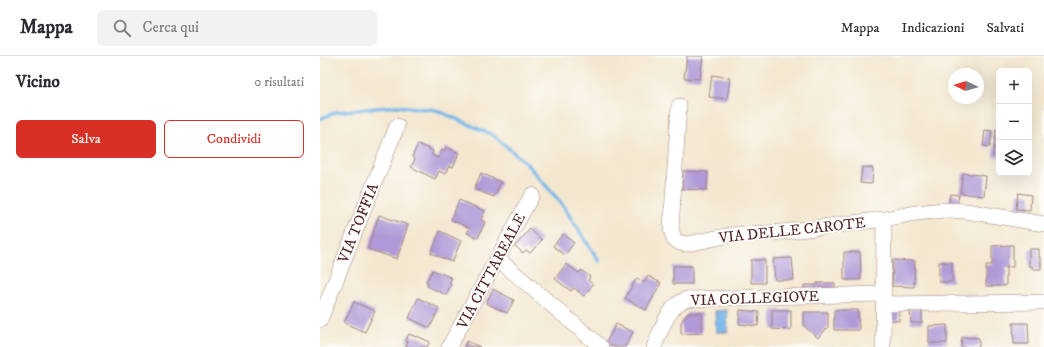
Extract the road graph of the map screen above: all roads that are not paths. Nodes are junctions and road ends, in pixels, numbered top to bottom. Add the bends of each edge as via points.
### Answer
1 (679, 106) dead end
2 (397, 126) dead end
3 (532, 195) dead end
4 (884, 219) junction
5 (1044, 224) edge
6 (498, 259) junction
7 (883, 299) junction
8 (1044, 302) edge
9 (320, 320) edge
10 (449, 347) edge
11 (602, 347) edge
12 (654, 347) edge
13 (883, 347) edge

1 - 4 street, VIA DELLE CAROTE via 672,229 678,242 684,244 730,235 777,233
2 - 9 street, VIA TOFFIA
3 - 6 street, VIA CITTAREALE
4 - 5 street, VIA DELLE CAROTE via 951,210
4 - 7 street
6 - 10 street, VIA CITTAREALE
6 - 11 street
7 - 8 street, VIA COLLEGIOVE
7 - 12 street, VIA COLLEGIOVE via 687,299 673,309
7 - 13 street

